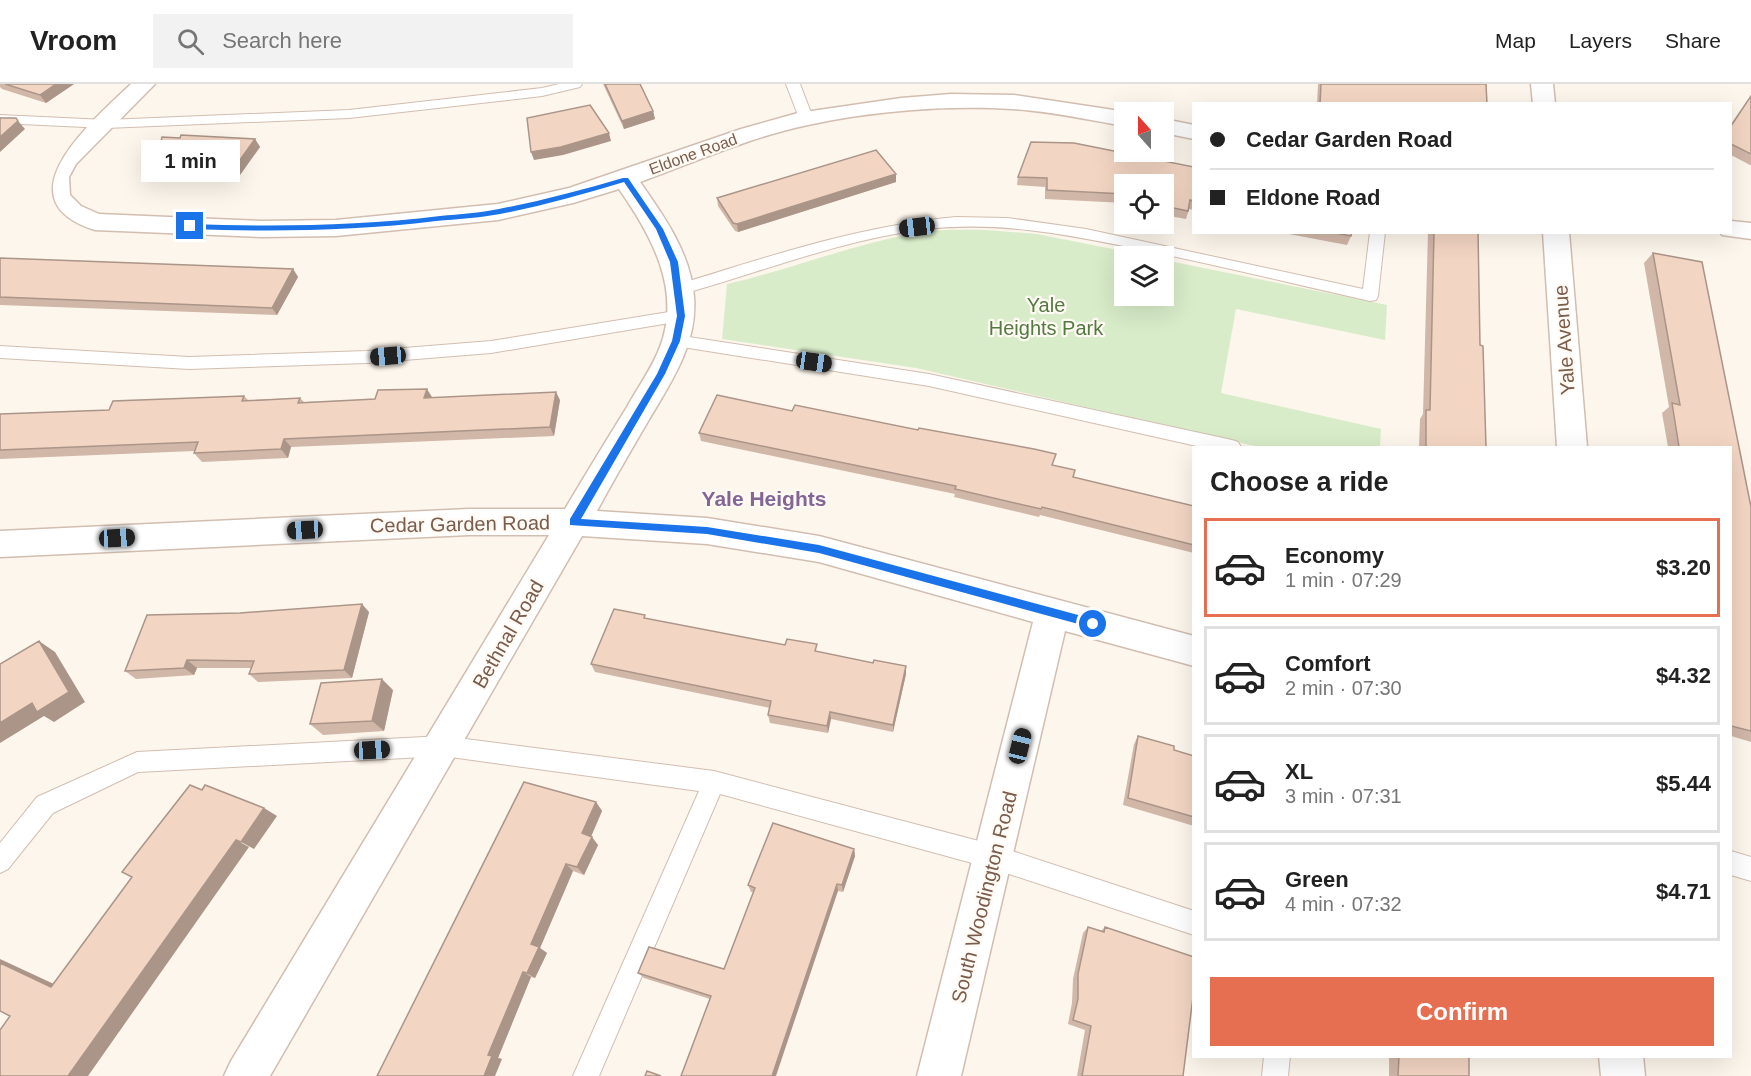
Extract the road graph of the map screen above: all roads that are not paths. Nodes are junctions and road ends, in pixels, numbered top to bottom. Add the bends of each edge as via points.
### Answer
1 (144, 84) edge
2 (574, 84) edge
3 (793, 84) edge
4 (1542, 84) edge
5 (1544, 102) edge
6 (1114, 117) edge
7 (0, 118) edge
8 (806, 118) junction
9 (106, 124) junction
10 (1174, 128) edge
11 (1192, 132) edge
12 (625, 179) junction
13 (1732, 229) edge
14 (1751, 231) edge
15 (1378, 234) edge
16 (1556, 234) edge
17 (679, 316) junction
18 (0, 352) edge
19 (1227, 446) edge
20 (1572, 446) edge
21 (574, 522) junction
22 (0, 544) edge
23 (1052, 613) junction
24 (1192, 650) edge
25 (443, 746) junction
26 (714, 782) junction
27 (994, 857) junction
28 (0, 861) edge
29 (1732, 863) edge
30 (1751, 869) edge
31 (1192, 922) edge
32 (1277, 1058) edge
33 (1621, 1058) edge
34 (246, 1076) edge
35 (586, 1076) edge
36 (939, 1076) edge
37 (1275, 1076) edge
38 (1623, 1076) edge

1 - 9 street, Eldone Road
2 - 9 lane via 542,92 349,114
3 - 8 lane
4 - 5 street
6 - 8 street, Eldone Road via 1014,102 962,101
7 - 9 lane
8 - 12 street, Eldone Road via 749,134
9 - 12 street, Eldone Road via 66,160 57,177 58,197 72,212 95,222 262,229 402,223 498,212
10 - 11 street
12 - 17 street via 660,229 674,262
13 - 14 street
15 - 17 lane via 1370,296 1106,237 1022,224 956,222 828,244
16 - 20 street, Yale Avenue
17 - 18 lane via 491,347 367,357 189,363
17 - 19 lane via 929,380
17 - 21 street, Bethnal Road via 661,374
21 - 22 street, Cedar Garden Road via 469,522
21 - 23 street, Cedar Garden Road via 707,531 819,549
21 - 25 street, Bethnal Road
23 - 24 street, Cedar Garden Road
23 - 27 street, South Woodington Road
25 - 26 lane
25 - 28 lane via 137,762 45,805
25 - 34 street, Bethnal Road
26 - 27 lane
26 - 35 lane
27 - 31 lane
27 - 36 street, South Woodington Road
29 - 30 lane
32 - 37 lane
33 - 38 street

